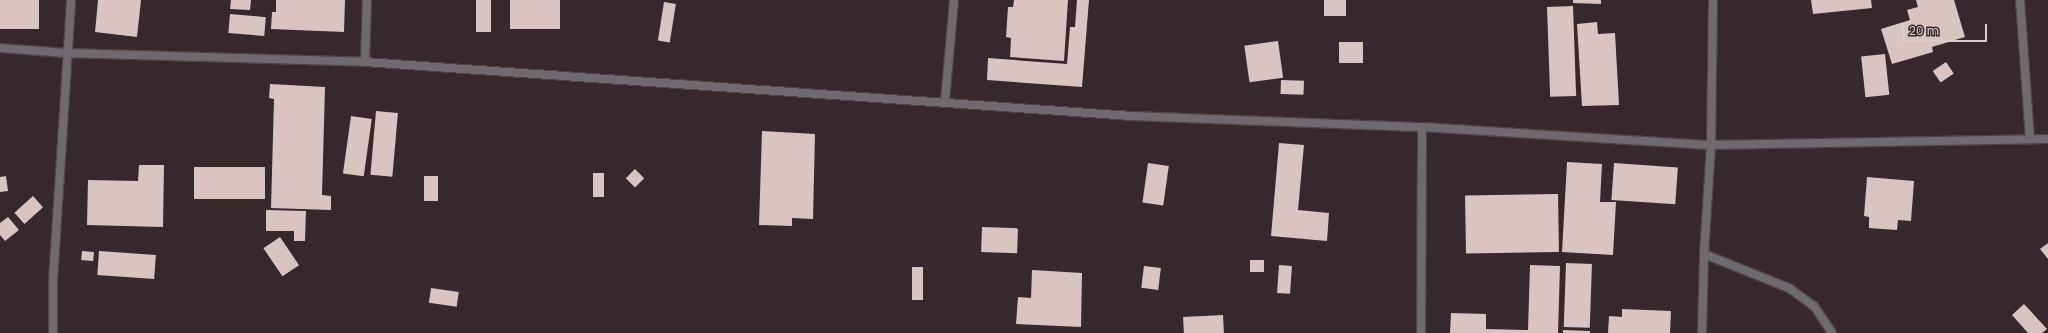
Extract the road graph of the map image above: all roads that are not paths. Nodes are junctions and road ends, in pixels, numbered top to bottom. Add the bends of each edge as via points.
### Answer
1 (71, 0) edge
2 (367, 0) edge
3 (954, 0) edge
4 (1713, 0) edge
5 (2020, 0) edge
6 (0, 48) edge
7 (66, 53) junction
8 (365, 62) junction
9 (945, 101) junction
10 (1422, 127) junction
11 (2030, 139) junction
12 (2048, 139) edge
13 (1711, 146) junction
14 (1704, 254) junction
15 (53, 333) edge
16 (1422, 333) edge
17 (1702, 333) edge
18 (1832, 333) edge

1 - 7 street
2 - 8 street
3 - 9 street
4 - 13 street
5 - 11 street
6 - 7 street
7 - 8 street
7 - 15 street via 64,141 53,281
8 - 9 street
9 - 10 street via 1132,116
10 - 13 street
10 - 16 street
11 - 12 street
11 - 13 street
13 - 14 street
14 - 17 street
14 - 18 street via 1789,288 1814,306

